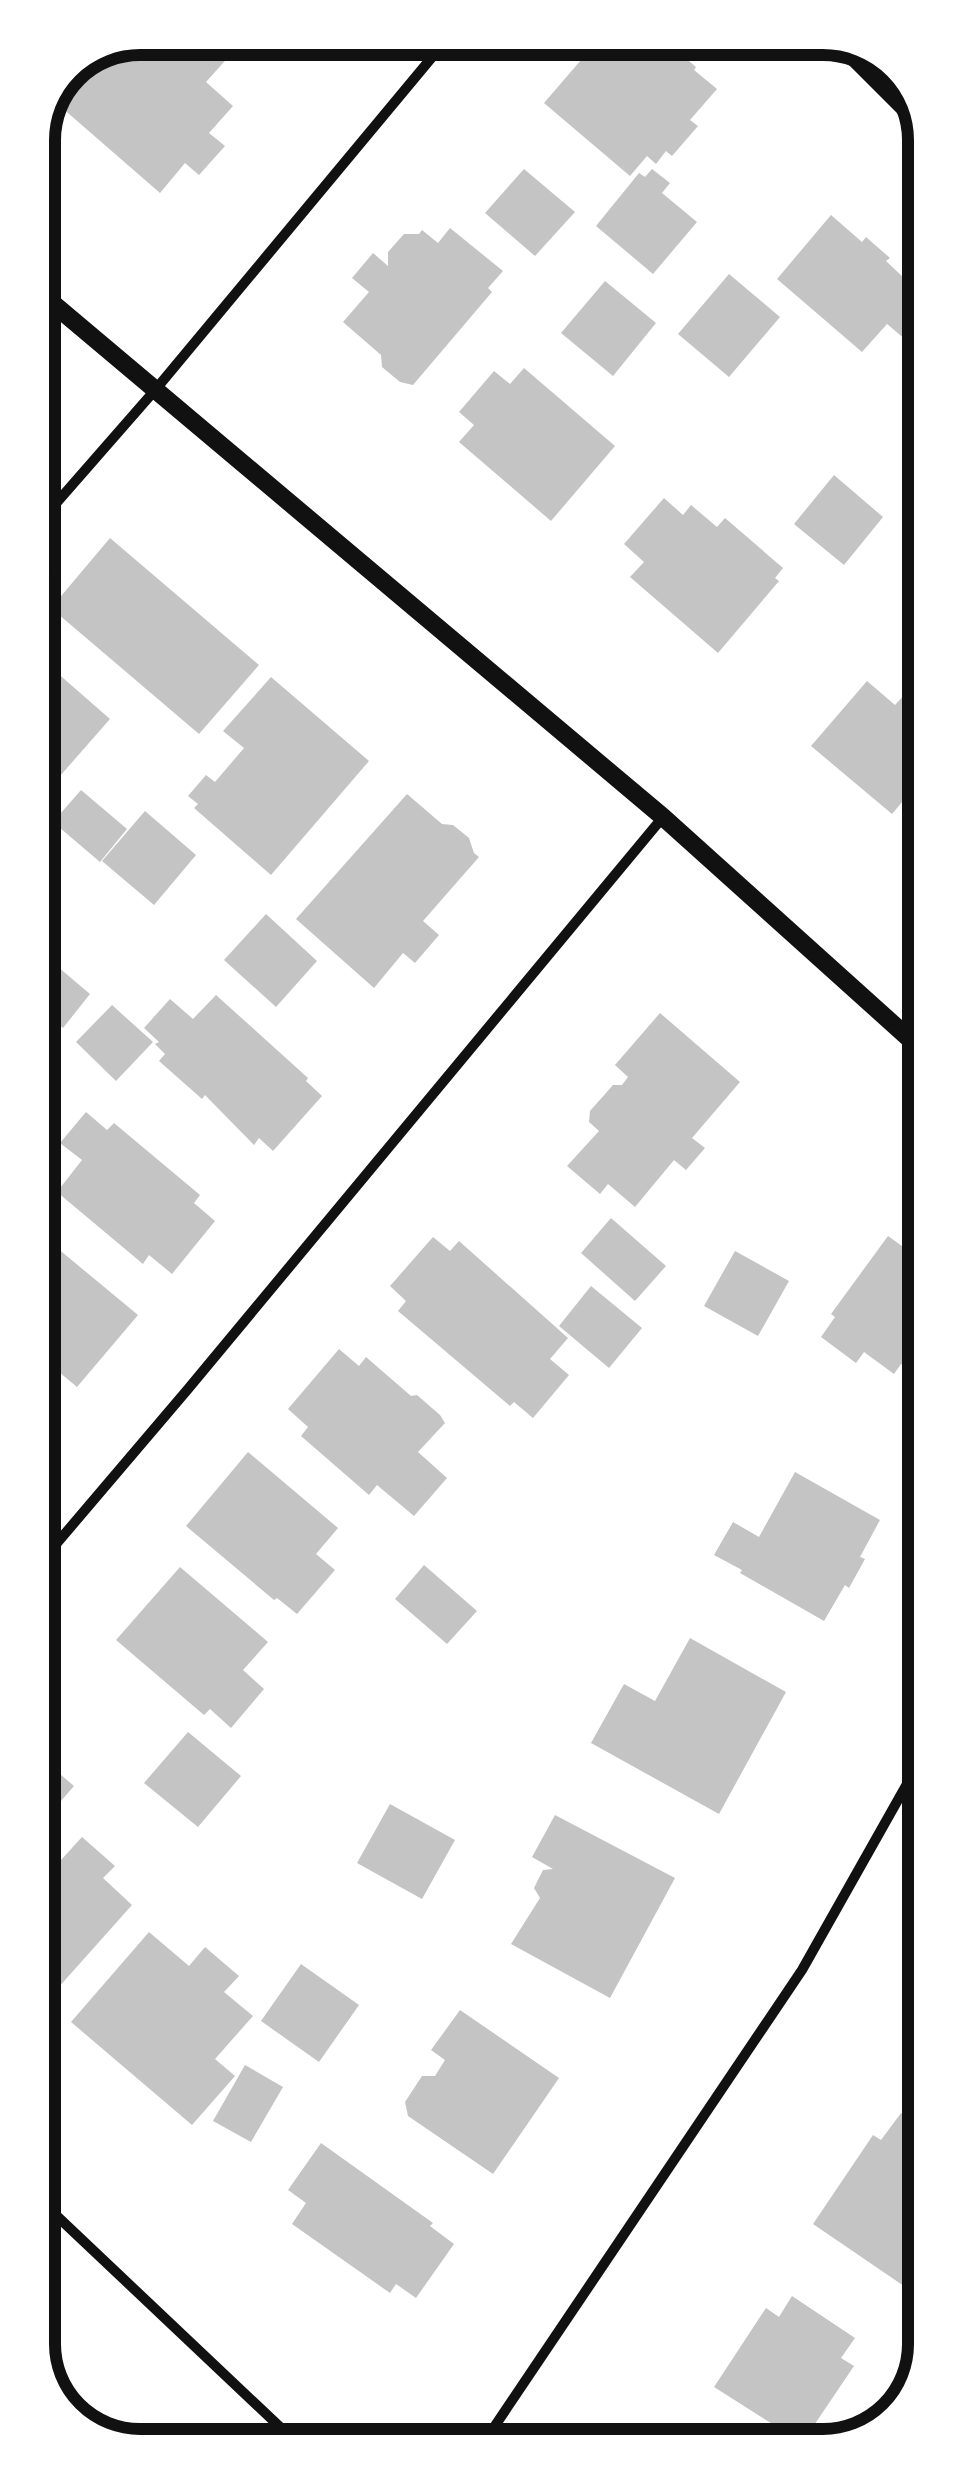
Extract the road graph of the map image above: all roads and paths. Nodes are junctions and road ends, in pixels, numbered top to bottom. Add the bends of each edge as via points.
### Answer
1 (434, 55) edge
2 (851, 60) edge
3 (902, 110) edge
4 (55, 305) edge
5 (156, 389) junction
6 (55, 505) edge
7 (662, 817) junction
8 (908, 1037) edge
9 (55, 1546) edge
10 (908, 1781) edge
11 (55, 2214) edge
12 (281, 2429) edge
13 (492, 2429) edge

1 - 5 street
2 - 3 street
4 - 5 street
5 - 6 street
5 - 7 street
7 - 8 street
7 - 9 street
10 - 13 street via 802,1970
11 - 12 street

